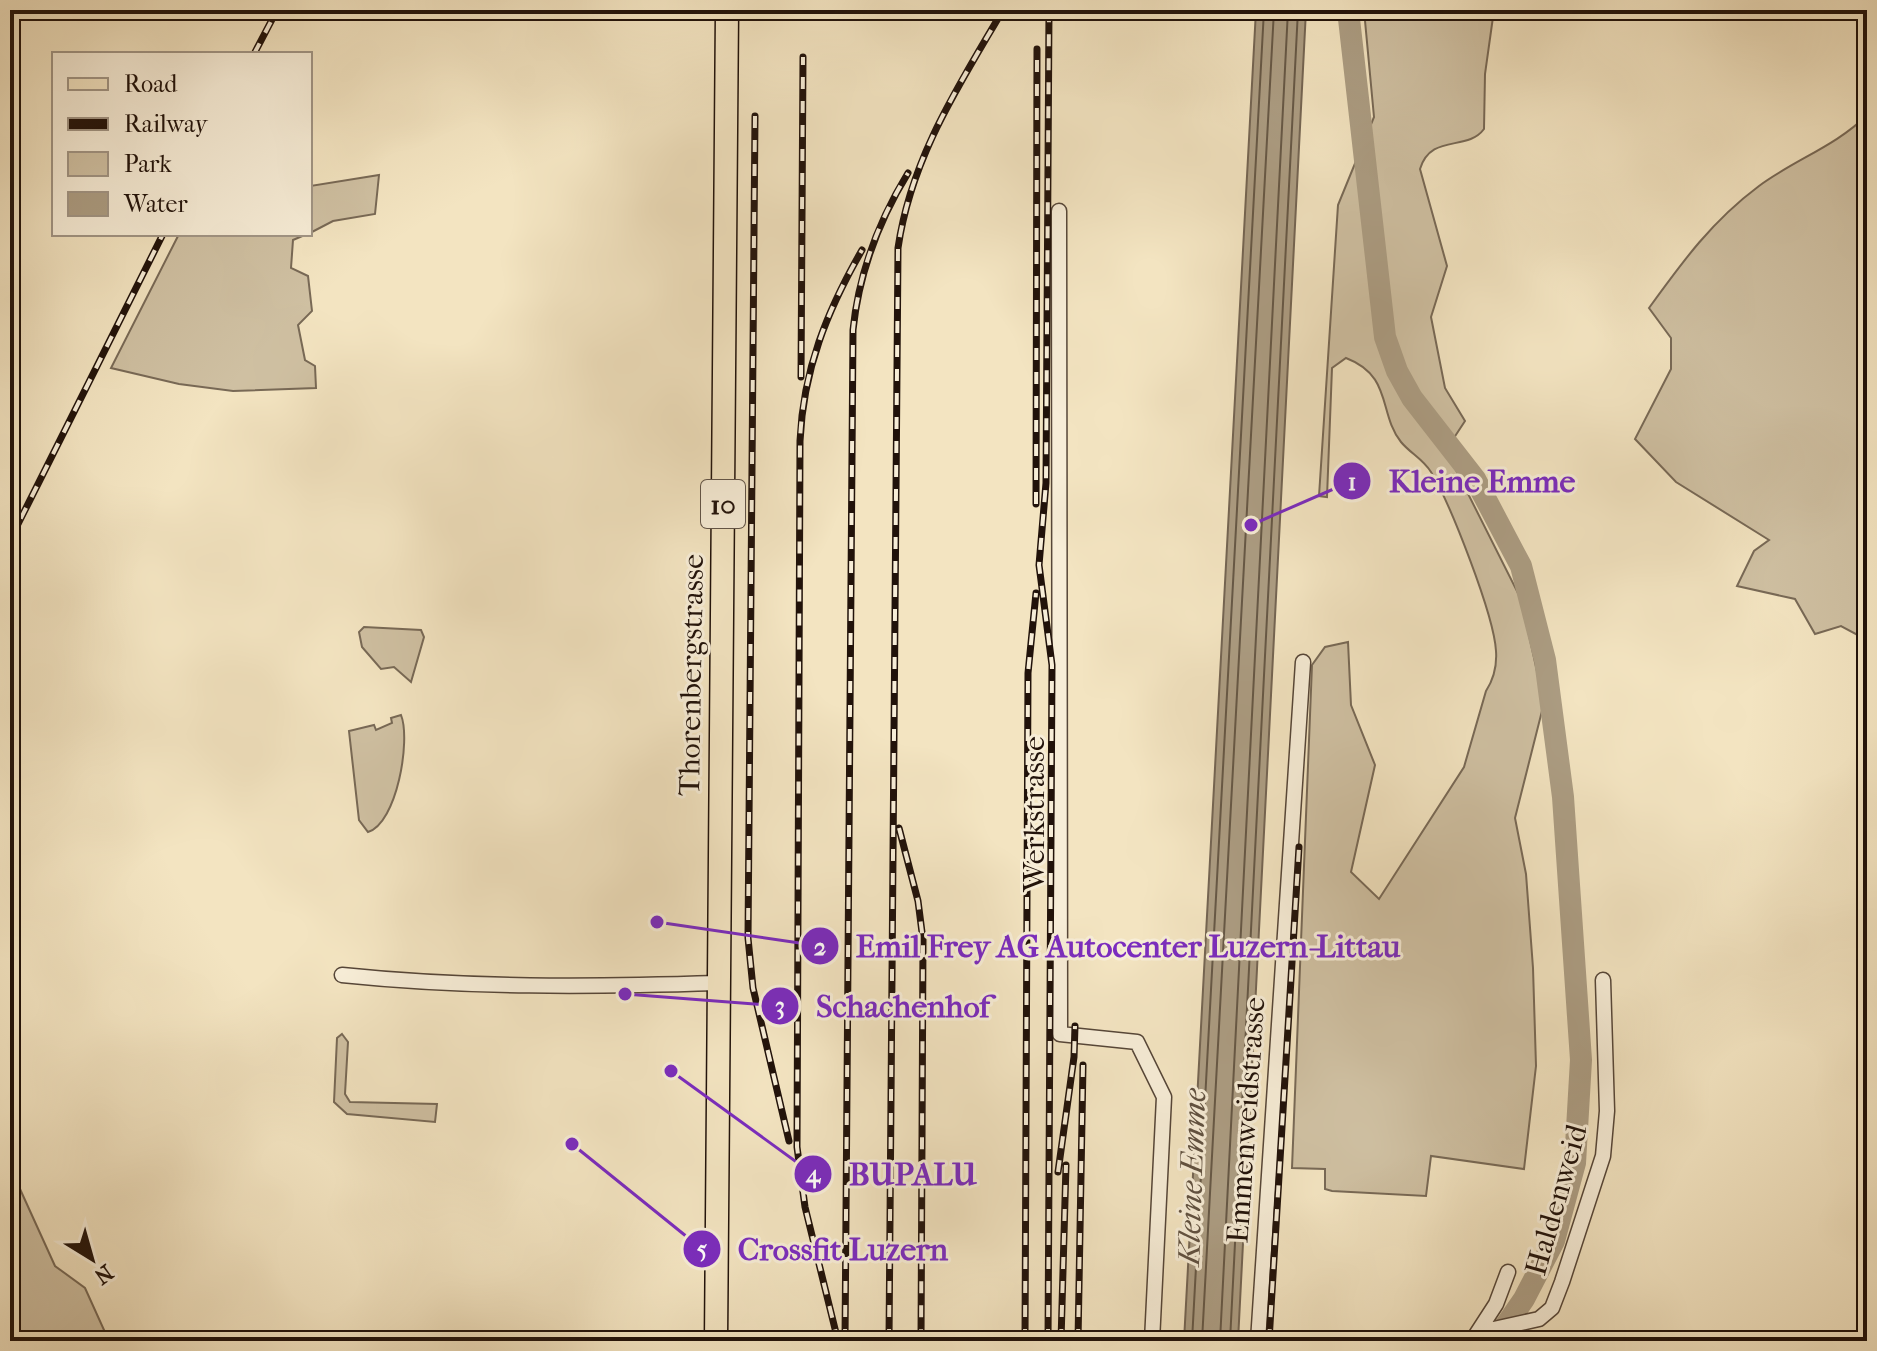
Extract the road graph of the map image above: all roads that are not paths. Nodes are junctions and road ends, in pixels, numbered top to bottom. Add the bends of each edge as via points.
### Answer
1 (727, 10) edge
2 (1059, 211) dead end
3 (1303, 662) dead end
4 (342, 975) dead end
5 (1603, 980) dead end
6 (718, 983) junction
7 (1508, 1272) dead end
8 (1481, 1334) edge
9 (716, 1341) edge
10 (1152, 1341) edge
11 (1258, 1341) edge

1 - 6 main road, Thorenbergstrasse / 10
2 - 10 street, Werkstrasse via 1060,1034 1137,1042 1164,1097
3 - 11 street, Emmenweidstrasse
4 - 6 street via 419,983
5 - 8 street, Haldenweid via 1603,1156 1552,1308 1539,1319
6 - 9 main road, Thorenbergstrasse / 10
7 - 8 street, Haldenweid

